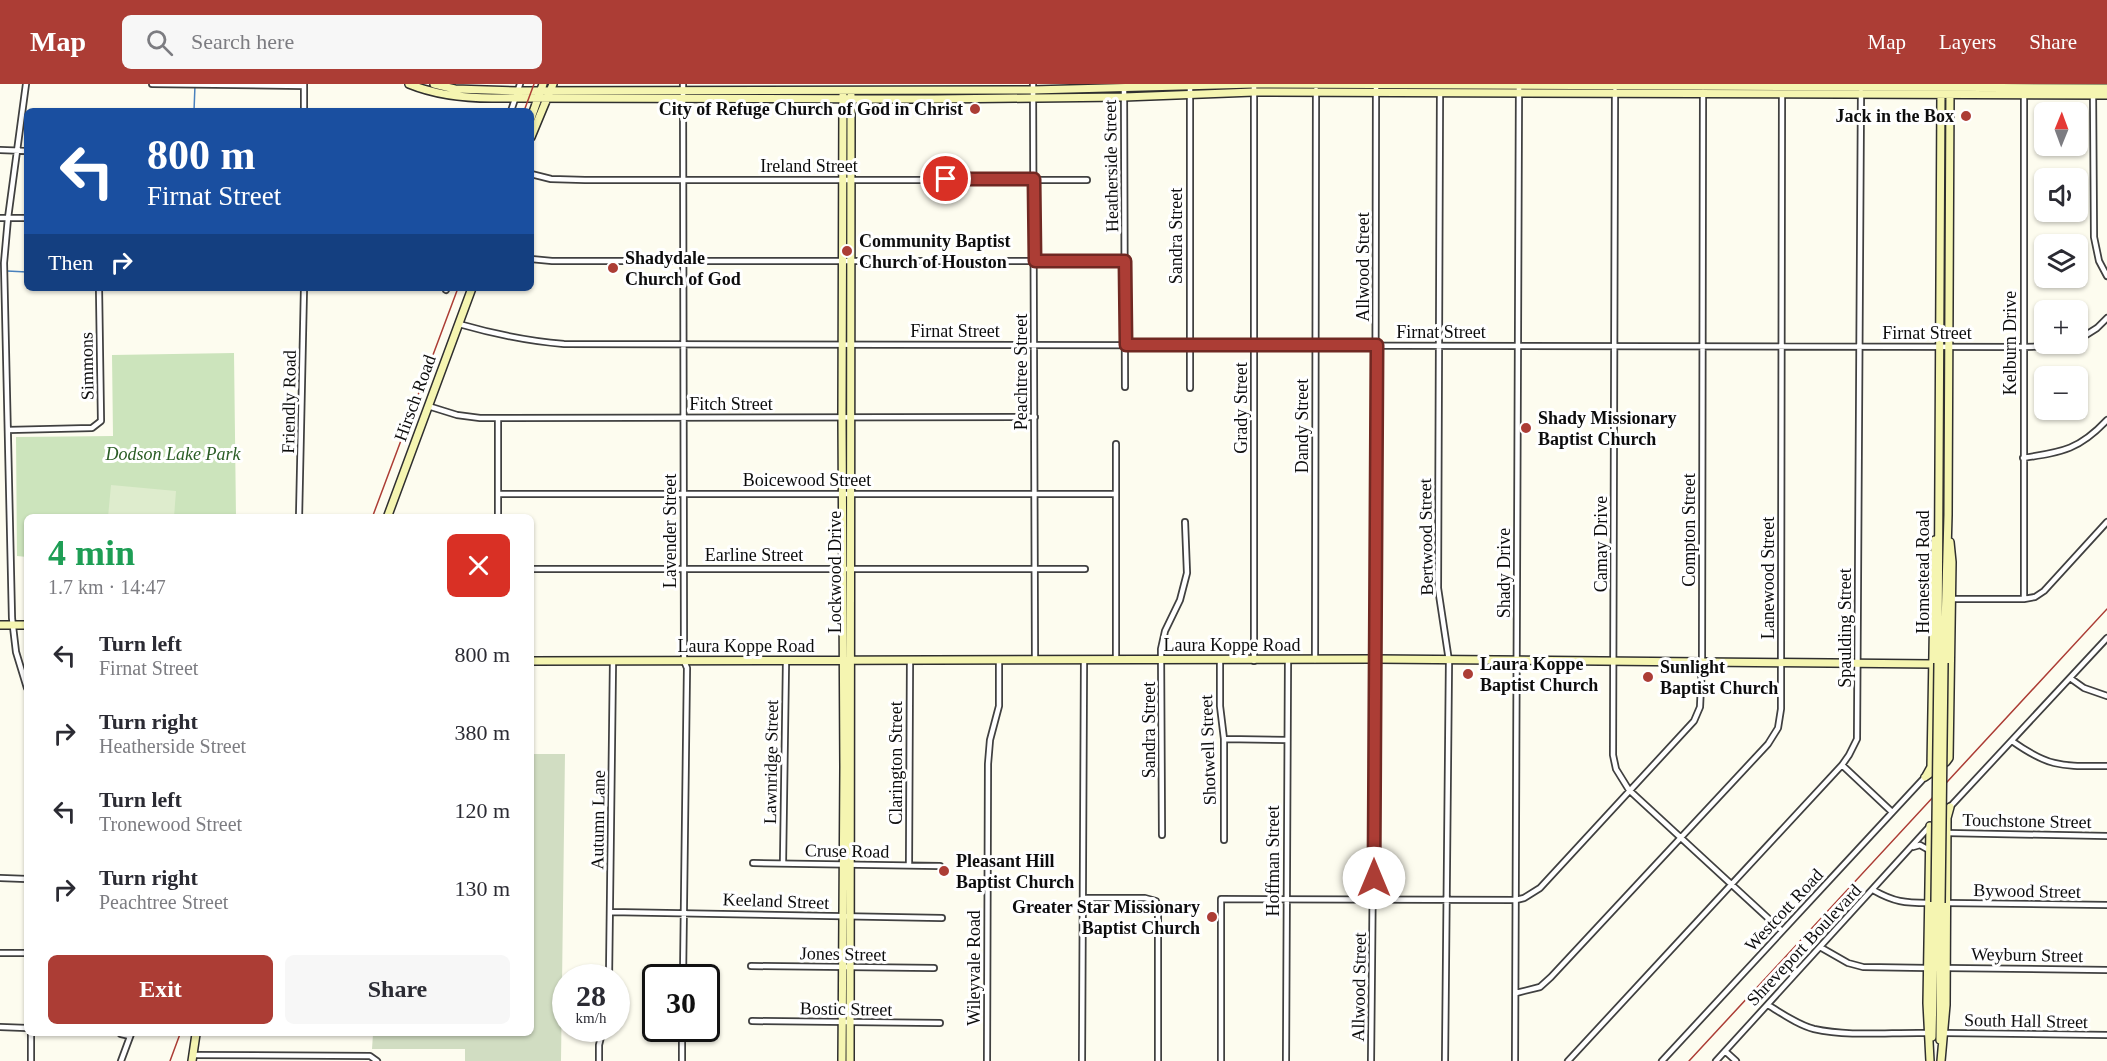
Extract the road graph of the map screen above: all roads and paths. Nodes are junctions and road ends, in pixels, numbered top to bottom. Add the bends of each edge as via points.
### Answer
1 (26, 84) edge
2 (152, 84) edge
3 (190, 84) edge
4 (199, 84) edge
5 (409, 84) edge
6 (1254, 84) edge
7 (1649, 84) edge
8 (304, 85) edge
9 (1190, 85) edge
10 (1316, 85) edge
11 (542, 87) edge
12 (847, 87) edge
13 (1033, 87) edge
14 (1440, 87) edge
15 (439, 88) edge
16 (1703, 88) edge
17 (1861, 88) edge
18 (1950, 88) edge
19 (2107, 88) edge
20 (1377, 89) edge
21 (1519, 89) edge
22 (1615, 89) edge
23 (1941, 89) edge
24 (683, 90) edge
25 (935, 90) junction
26 (518, 91) edge
27 (550, 91) edge
28 (1782, 91) junction
29 (2024, 91) junction
30 (2093, 91) junction
31 (1124, 93) junction
32 (1254, 93) junction
33 (1316, 93) junction
34 (1649, 93) junction
35 (766, 94) junction
36 (1189, 95) junction
37 (2107, 95) edge
38 (538, 98) junction
39 (847, 98) junction
40 (1033, 98) junction
41 (934, 99) junction
42 (304, 108) edge
43 (512, 108) edge
44 (534, 109) edge
45 (534, 130) edge
46 (0, 150) edge
47 (18, 151) junction
48 (24, 151) edge
49 (1940, 159) junction
50 (1949, 159) junction
51 (534, 175) edge
52 (842, 179) junction
53 (851, 179) junction
54 (1034, 179) junction
55 (683, 180) junction
56 (1087, 180) dead end
57 (0, 218) edge
58 (8, 218) junction
59 (24, 218) edge
60 (1948, 225) junction
61 (1940, 227) junction
62 (534, 259) edge
63 (1035, 261) junction
64 (1125, 261) junction
65 (682, 262) junction
66 (846, 262) junction
67 (2107, 276) edge
68 (99, 291) edge
69 (304, 291) edge
70 (471, 291) edge
71 (2107, 318) edge
72 (459, 324) junction
73 (2088, 334) edge
74 (684, 344) junction
75 (1035, 344) junction
76 (1190, 344) junction
77 (846, 345) junction
78 (1126, 345) junction
79 (1255, 345) junction
80 (1316, 345) junction
81 (1377, 345) junction
82 (1439, 345) junction
83 (1518, 345) junction
84 (1782, 345) junction
85 (1615, 346) junction
86 (1703, 346) junction
87 (1860, 346) junction
88 (1944, 346) junction
89 (2023, 347) junction
90 (2034, 347) edge
91 (1125, 387) dead end
92 (1190, 388) dead end
93 (428, 406) junction
94 (1035, 417) junction
95 (498, 418) junction
96 (684, 418) junction
97 (846, 418) junction
98 (2107, 420) edge
99 (8, 430) junction
100 (1116, 444) dead end
101 (2023, 458) junction
102 (1944, 476) junction
103 (684, 493) junction
104 (1035, 493) junction
105 (498, 494) junction
106 (846, 494) junction
107 (1116, 494) junction
108 (299, 514) edge
109 (388, 514) edge
110 (498, 514) edge
111 (1948, 515) junction
112 (1185, 522) dead end
113 (2107, 522) edge
114 (534, 569) edge
115 (684, 569) junction
116 (846, 569) junction
117 (1035, 569) junction
118 (1085, 569) dead end
119 (1951, 599) junction
120 (2024, 599) junction
121 (0, 625) edge
122 (13, 625) junction
123 (24, 625) edge
124 (2107, 638) edge
125 (1375, 659) junction
126 (846, 660) junction
127 (1035, 660) junction
128 (1116, 660) junction
129 (1163, 660) junction
130 (1220, 660) junction
131 (1315, 660) junction
132 (534, 661) edge
133 (613, 661) junction
134 (684, 661) junction
135 (910, 661) junction
136 (999, 661) junction
137 (1084, 661) junction
138 (1254, 661) junction
139 (1288, 661) junction
140 (1449, 661) junction
141 (1518, 661) junction
142 (786, 662) junction
143 (1614, 662) junction
144 (1702, 663) junction
145 (1781, 663) junction
146 (1858, 664) junction
147 (1938, 664) junction
148 (2070, 678) junction
149 (24, 679) edge
150 (2107, 696) edge
151 (1224, 739) junction
152 (1287, 740) junction
153 (2012, 741) junction
154 (1842, 765) junction
155 (2107, 766) edge
156 (1933, 769) junction
157 (1925, 777) joint
158 (1629, 790) junction
159 (1950, 807) joint
160 (1892, 812) junction
161 (1945, 816) junction
162 (1930, 826) junction
163 (1947, 833) junction
164 (1162, 835) dead end
165 (2107, 836) edge
166 (1681, 837) junction
167 (1224, 840) dead end
168 (1912, 847) junction
169 (1929, 851) junction
170 (753, 863) dead end
171 (783, 863) junction
172 (846, 865) junction
173 (909, 865) junction
174 (940, 866) dead end
175 (0, 878) edge
176 (24, 879) edge
177 (1732, 885) junction
178 (1873, 890) junction
179 (1083, 898) junction
180 (1286, 900) junction
181 (1373, 900) junction
182 (1516, 900) junction
183 (1446, 901) junction
184 (1938, 903) junction
185 (2107, 905) edge
186 (610, 912) junction
187 (684, 912) junction
188 (842, 917) junction
189 (851, 917) junction
190 (942, 918) dead end
191 (1782, 932) junction
192 (1820, 948) junction
193 (0, 953) edge
194 (24, 953) edge
195 (609, 964) edge
196 (683, 964) edge
197 (751, 966) dead end
198 (842, 968) junction
199 (851, 968) junction
200 (934, 968) dead end
201 (1928, 968) junction
202 (1946, 968) junction
203 (2107, 970) edge
204 (1516, 993) junction
205 (1768, 1005) junction
206 (752, 1021) dead end
207 (842, 1023) junction
208 (851, 1023) junction
209 (940, 1023) dead end
210 (0, 1027) edge
211 (24, 1028) edge
212 (1928, 1033) junction
213 (1944, 1033) junction
214 (2107, 1035) edge
215 (31, 1036) edge
216 (130, 1036) edge
217 (196, 1036) edge
218 (600, 1042) edge
219 (682, 1042) edge
220 (1725, 1051) junction
221 (193, 1058) edge
222 (31, 1061) edge
223 (121, 1061) edge
224 (377, 1061) edge
225 (599, 1061) edge
226 (682, 1061) edge
227 (842, 1061) edge
228 (850, 1061) edge
229 (987, 1061) edge
230 (1082, 1061) edge
231 (1158, 1061) edge
232 (1221, 1061) edge
233 (1286, 1061) edge
234 (1371, 1061) edge
235 (1445, 1061) edge
236 (1515, 1061) edge
237 (1568, 1061) edge
238 (1662, 1061) edge
239 (1716, 1061) edge
240 (1736, 1061) edge
241 (1931, 1061) edge
242 (1940, 1061) edge

1 - 47 street
2 - 3 street
3 - 4 street
4 - 8 street
5 - 15 main road
6 - 9 main road
6 - 10 main road
6 - 32 street, Grady Street
7 - 16 main road
7 - 22 main road
7 - 34 street
8 - 42 street
9 - 31 main road
9 - 36 street, Sandra Street
10 - 20 main road
10 - 33 street, Dandy Street
11 - 26 main road
11 - 27 main road
11 - 38 main road
12 - 25 main road
12 - 35 main road
12 - 39 main road, Lockwood Drive
13 - 25 main road
13 - 31 main road
13 - 40 street, Peachtree Street
14 - 20 main road
14 - 21 main road
14 - 82 street, Bertwood Street
15 - 26 main road
16 - 28 main road
16 - 34 main road
16 - 86 street, Compton Street
17 - 23 main road
17 - 28 main road
17 - 87 street, Spaulding Street
18 - 23 main road
18 - 29 main road
18 - 50 main road, Homestead Road
19 - 30 main road
20 - 33 main road
20 - 81 street, Allwood Street
21 - 22 main road
21 - 83 street, Shady Drive
22 - 34 main road
22 - 85 street, Camay Drive
23 - 49 main road, Homestead Road
24 - 27 main road via 627,94
24 - 35 main road
24 - 55 street, Lavender Street
25 - 41 main road
26 - 38 main road
26 - 43 street
27 - 38 main road
27 - 45 main road
28 - 84 street, Lanewood Street
29 - 30 main road
29 - 89 street, Kelburn Drive
30 - 37 main road
30 - 67 street via 2094,237
31 - 36 main road
31 - 40 main road
31 - 64 street, Heatherside Street
32 - 33 main road
32 - 36 main road
32 - 79 street, Grady Street
33 - 80 street, Dandy Street
35 - 39 main road
36 - 76 street, Sandra Street
38 - 44 main road
39 - 41 main road
39 - 52 main road, Lockwood Drive
39 - 53 main road, Lockwood Drive
40 - 41 main road
40 - 54 street, Peachtree Street
46 - 47 street
47 - 48 street
47 - 58 street
49 - 50 main road
49 - 61 main road, Homestead Road
50 - 60 main road, Homestead Road
51 - 55 street, Ireland Street via 585,180
52 - 53 street, Ireland Street
52 - 55 street, Ireland Street
52 - 66 main road, Lockwood Drive
53 - 54 street, Ireland Street
53 - 66 main road, Lockwood Drive
54 - 56 street, Ireland Street
54 - 63 street, Peachtree Street
55 - 65 street, Lavender Street
57 - 58 street
58 - 59 street
58 - 99 street via 4,267
60 - 61 main road
60 - 88 main road, Homestead Road
61 - 88 main road, Homestead Road
62 - 65 street
63 - 64 street
63 - 66 street
63 - 75 street, Peachtree Street
64 - 78 street, Heatherside Street
65 - 66 street
65 - 74 street, Lavender Street
66 - 77 main road, Lockwood Drive
68 - 99 street, Simmons via 101,421 92,428
69 - 108 street, Friendly Road
70 - 72 main road, Hirsch Road
71 - 73 street
72 - 74 street, Firnat Street via 527,341
72 - 93 main road, Hirsch Road
74 - 77 street, Firnat Street
74 - 96 street, Lavender Street
75 - 77 street, Firnat Street
75 - 78 street, Firnat Street
75 - 94 street, Peachtree Street
76 - 78 street, Firnat Street
76 - 79 street, Firnat Street
76 - 92 street, Sandra Street
77 - 97 main road, Lockwood Drive
78 - 91 street, Heatherside Street
79 - 80 street, Firnat Street
79 - 138 street, Grady Street
80 - 81 street, Firnat Street
80 - 131 street, Dandy Street
81 - 82 street, Firnat Street
81 - 125 street, Allwood Street
82 - 83 street, Firnat Street
82 - 140 street, Bertwood Street via 1438,588
83 - 85 street, Firnat Street
83 - 141 street, Shady Drive
84 - 86 street, Firnat Street
84 - 87 street, Firnat Street
84 - 145 street, Lanewood Street
85 - 86 street, Firnat Street
85 - 143 street, Camay Drive
86 - 144 street, Compton Street
87 - 88 street, Firnat Street
87 - 146 street, Spaulding Street
88 - 89 street, Firnat Street
88 - 102 main road, Homestead Road
89 - 90 street, Firnat Street
89 - 101 street, Kelburn Drive
93 - 95 street, Fitch Street via 457,415
93 - 109 main road, Hirsch Road
94 - 97 street, Fitch Street
94 - 104 street, Peachtree Street
95 - 96 street, Fitch Street
95 - 105 street
96 - 97 street, Fitch Street
96 - 103 street, Lavender Street
97 - 106 main road, Lockwood Drive
98 - 101 street via 2071,448
99 - 122 street
100 - 107 street
101 - 120 street, Kelburn Drive
102 - 111 main road, Homestead Road
102 - 147 main road, Homestead Road via 1938,511
103 - 105 street, Boicewood Street
103 - 106 street, Boicewood Street
103 - 115 street, Lavender Street
104 - 106 street, Boicewood Street
104 - 107 street, Boicewood Street
104 - 117 street, Peachtree Street
105 - 110 street
106 - 116 main road, Lockwood Drive
107 - 128 street
111 - 119 main road
111 - 147 main road, Homestead Road
112 - 129 street, Sandra Street via 1187,573 1180,600 1165,631
113 - 120 street via 2044,591
114 - 115 street, Earline Street
115 - 116 street, Earline Street
115 - 134 street, Lavender Street
116 - 117 street, Earline Street
116 - 126 main road, Lockwood Drive
117 - 118 street, Earline Street
117 - 127 street, Peachtree Street
119 - 120 street
119 - 156 main road via 1949,758
121 - 122 main road
122 - 123 main road
122 - 149 street
124 - 148 street
125 - 131 main road, Laura Koppe Road
125 - 140 main road, Laura Koppe Road
125 - 181 street, Allwood Street
126 - 135 main road, Laura Koppe Road
126 - 142 main road, Laura Koppe Road
126 - 172 main road, Lockwood Drive
127 - 136 main road, Laura Koppe Road
127 - 137 main road, Laura Koppe Road
128 - 129 main road, Laura Koppe Road
128 - 137 main road, Laura Koppe Road
129 - 130 main road, Laura Koppe Road
129 - 164 street, Sandra Street
130 - 138 main road, Laura Koppe Road
130 - 151 street, Shotwell Street
131 - 139 main road, Laura Koppe Road
132 - 133 main road, Laura Koppe Road
133 - 134 main road, Laura Koppe Road
133 - 186 street, Autumn Lane
134 - 142 main road, Laura Koppe Road
134 - 187 street, Lavender Street
135 - 136 main road, Laura Koppe Road
135 - 173 street, Clarington Street
136 - 229 street, Wileyvale Road via 999,706 988,764
137 - 179 street
138 - 139 main road, Laura Koppe Road
139 - 152 street, Hoffman Street
140 - 141 main road, Laura Koppe Road
140 - 183 street, Bertwood Street
141 - 143 main road, Laura Koppe Road
141 - 182 street, Shady Drive
142 - 171 street, Lawnridge Street
143 - 144 main road, Laura Koppe Road
143 - 158 street, Camay Drive via 1613,755 1616,769
144 - 145 main road, Laura Koppe Road
144 - 158 street, Compton Street via 1700,707 1694,721
145 - 146 main road, Laura Koppe Road
145 - 166 street, Lanewood Street via 1778,728 1768,744
146 - 147 main road, Laura Koppe Road
146 - 154 street, Spaulding Street via 1858,730 1854,747
147 - 156 main road
147 - 184 main road, Homestead Road, bridge
148 - 150 street
148 - 153 street
151 - 152 street
151 - 167 street, Shotwell Street
152 - 180 street, Hoffman Street
153 - 155 street via 2053,764
153 - 159 street
154 - 160 street
154 - 177 street, Spaulding Street
156 - 157 main road
157 - 160 street, Westcott Road
158 - 166 street, Camay Drive
158 - 182 street, Compton Street via 1540,888
159 - 161 main road
160 - 191 street, Westcott Road
161 - 162 street, Shreveport Boulevard
161 - 163 main road
162 - 168 street, Shreveport Boulevard
162 - 169 main road
163 - 165 street, Touchstone Street
163 - 184 main road
166 - 177 street, Camay Drive
166 - 204 street, Lanewood Street via 1551,977 1540,987
168 - 169 street via 1920,845
168 - 178 street, Shreveport Boulevard
169 - 184 main road
170 - 171 street, Cruse Road
171 - 172 street, Cruse Road
172 - 173 street, Cruse Road
172 - 188 main road, Lockwood Drive
172 - 189 main road, Lockwood Drive
173 - 174 street, Cruse Road
175 - 176 street
177 - 191 street, Camay Drive
177 - 237 street, Spaulding Street
178 - 184 street, Bywood Street via 1901,903
178 - 192 street, Shreveport Boulevard
179 - 230 street
179 - 231 street via 1156,901
180 - 181 street
180 - 232 street via 1221,899
180 - 233 street, Hoffman Street
181 - 183 street
181 - 234 street, Allwood Street
182 - 183 street
182 - 204 street, Shady Drive
183 - 235 street, Bertwood Street
184 - 185 street, Bywood Street
184 - 201 main road
184 - 202 main road
184 - 241 main road, Homestead Road
184 - 242 main road, Homestead Road
186 - 187 street, Keeland Street
186 - 195 street, Autumn Lane
187 - 188 street, Keeland Street
187 - 196 street, Lavender Street
188 - 189 street, Keeland Street
188 - 198 main road, Lockwood Drive
189 - 190 street, Keeland Street
189 - 199 main road, Lockwood Drive
191 - 238 street, Westcott Road
192 - 201 street via 1863,967
192 - 205 street, Shreveport Boulevard
193 - 194 street
197 - 198 street, Jones Street
198 - 199 street, Jones Street
198 - 207 main road, Lockwood Drive
199 - 200 street, Jones Street
199 - 208 main road, Lockwood Drive
201 - 212 main road
202 - 203 street, Weyburn Street
202 - 213 main road
204 - 236 street, Shady Drive
205 - 212 street via 1814,1029
205 - 220 street, Shreveport Boulevard
206 - 207 street, Bostic Street
207 - 208 street, Bostic Street
207 - 227 main road, Lockwood Drive
208 - 209 street, Bostic Street
208 - 228 main road, Lockwood Drive
210 - 211 street
212 - 241 main road
213 - 214 street, South Hall Street
213 - 242 main road
215 - 222 street
216 - 223 street
217 - 221 main road
218 - 225 street
219 - 226 street
220 - 239 street, Shreveport Boulevard
220 - 240 street
221 - 224 street via 370,1056

